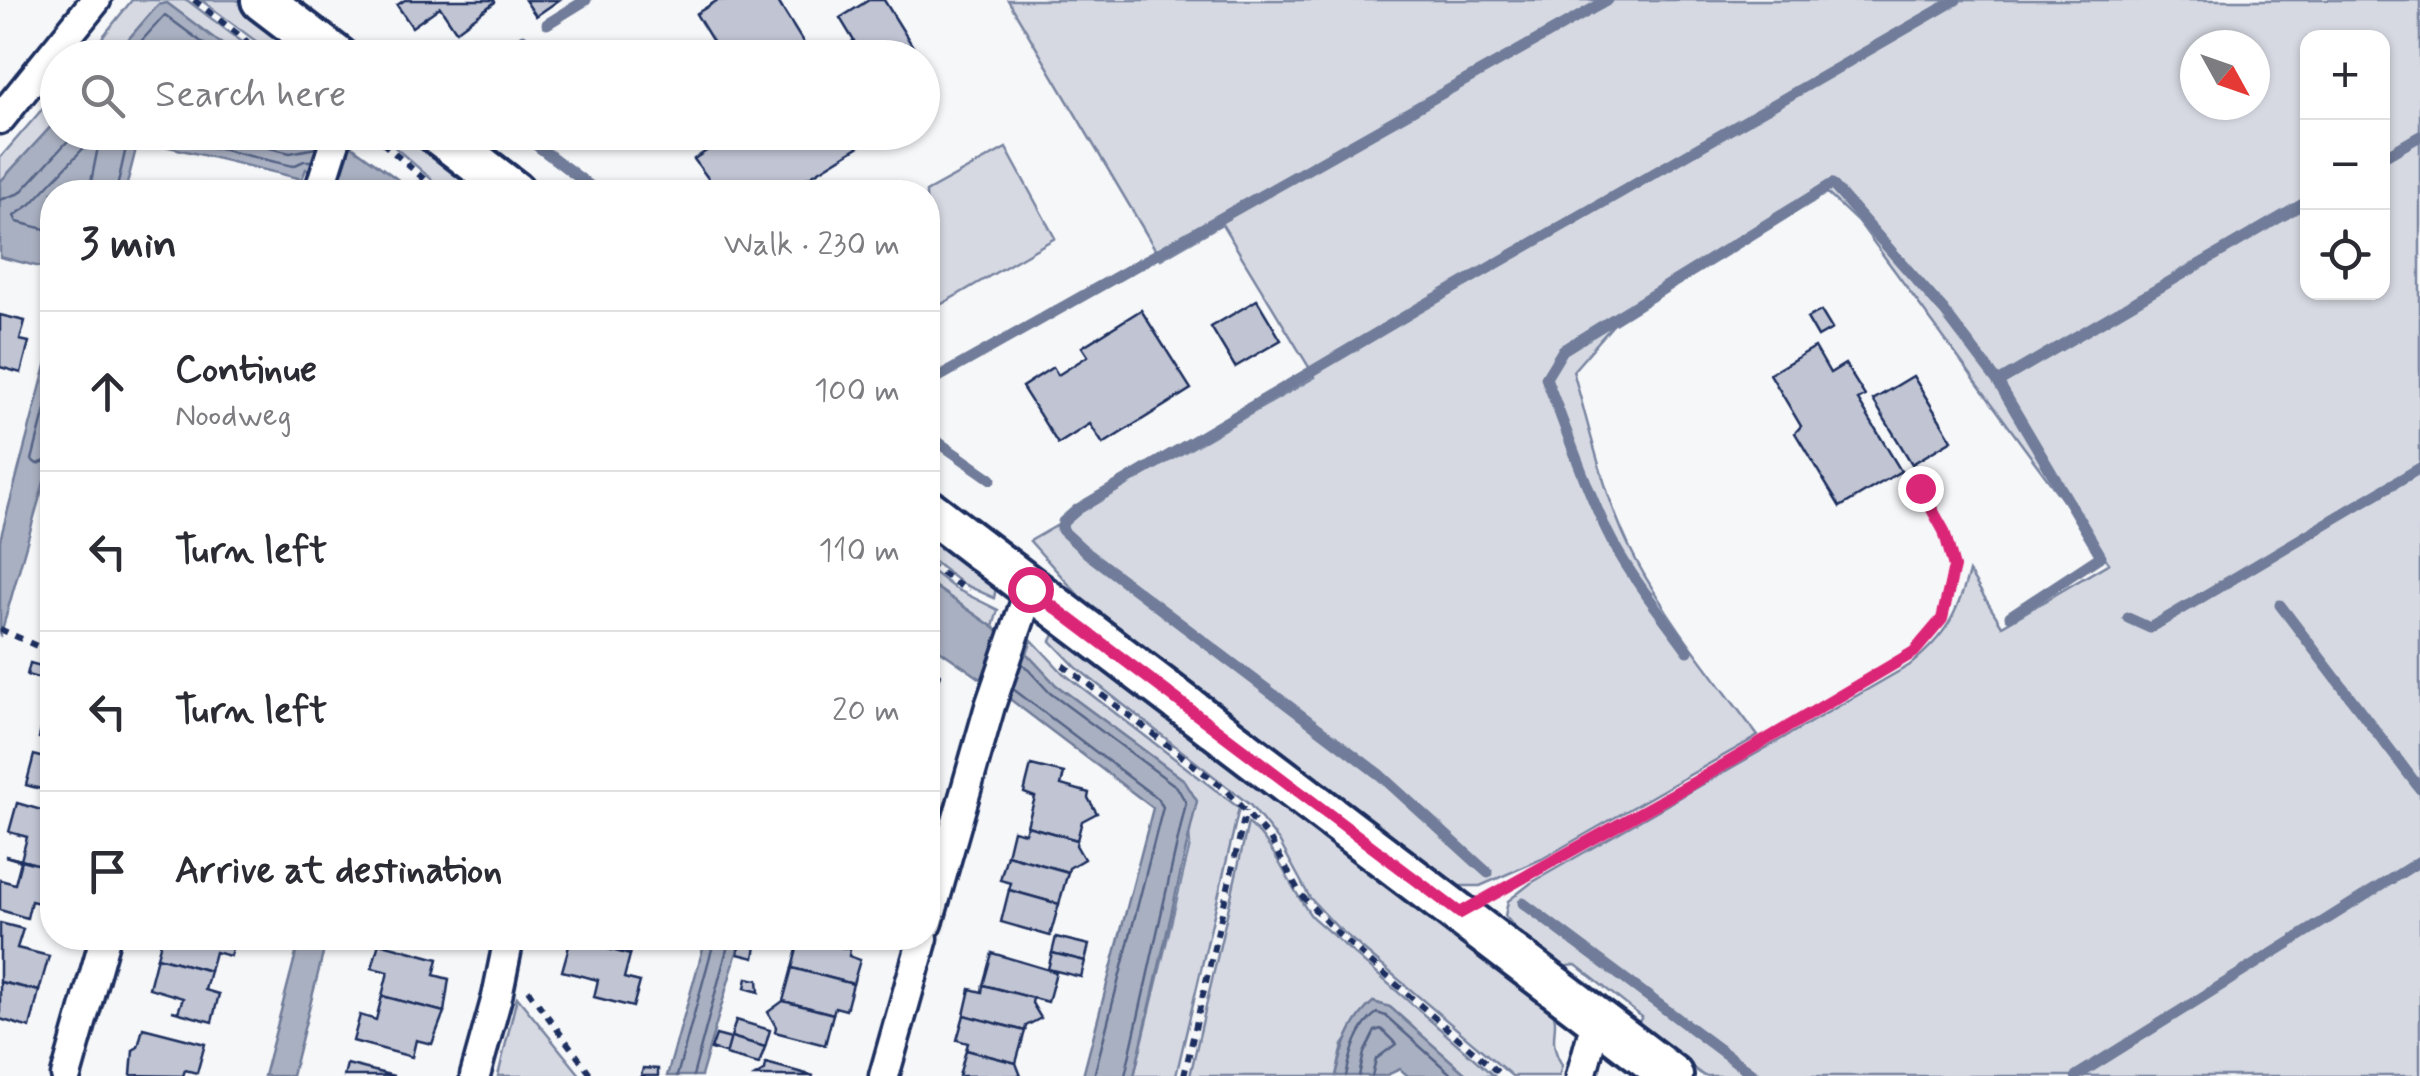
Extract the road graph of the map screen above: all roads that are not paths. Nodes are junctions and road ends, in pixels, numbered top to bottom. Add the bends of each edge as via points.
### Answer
1 (96, 0) edge
2 (262, 0) edge
3 (57, 40) edge
4 (314, 40) edge
5 (40, 58) edge
6 (12, 87) edge
7 (0, 118) edge
8 (332, 150) edge
9 (459, 150) edge
10 (323, 180) edge
11 (498, 180) edge
12 (940, 522) edge
13 (1025, 603) junction
14 (940, 881) edge
15 (102, 950) edge
16 (507, 950) edge
17 (921, 950) edge
18 (1597, 1018) junction
19 (66, 1076) edge
20 (475, 1076) edge
21 (884, 1076) edge
22 (1581, 1076) edge
23 (1672, 1076) edge

1 - 3 street
2 - 4 main road
5 - 6 street
6 - 7 street
8 - 10 street
9 - 11 main road
12 - 13 main road
13 - 14 street
13 - 18 main road
15 - 19 street
16 - 20 street
17 - 21 street
18 - 22 street
18 - 23 main road

